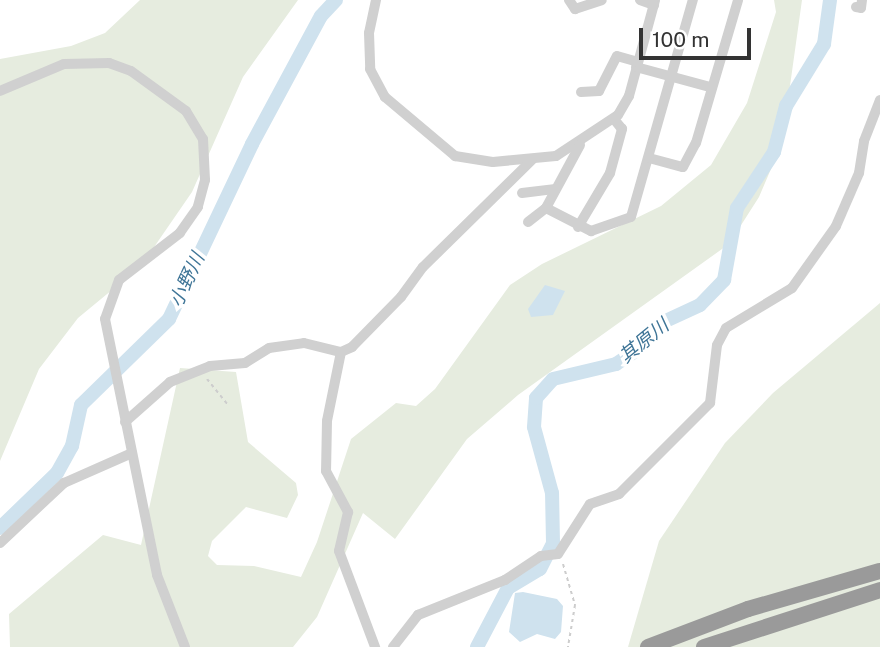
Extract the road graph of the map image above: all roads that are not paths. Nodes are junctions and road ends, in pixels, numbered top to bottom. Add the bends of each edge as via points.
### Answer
1 (376, 0) edge
2 (569, 0) edge
3 (602, 0) edge
4 (640, 0) edge
5 (693, 0) edge
6 (738, 0) edge
7 (655, 3) edge
8 (637, 65) junction
9 (672, 76) junction
10 (710, 87) junction
11 (0, 91) edge
12 (581, 92) dead end
13 (880, 100) edge
14 (614, 119) junction
15 (581, 144) junction
16 (649, 158) junction
17 (532, 160) junction
18 (556, 189) junction
19 (522, 193) dead end
20 (546, 208) junction
21 (528, 222) dead end
22 (578, 227) junction
23 (341, 352) junction
24 (125, 422) junction
25 (132, 453) junction
26 (0, 543) edge
27 (880, 571) edge
28 (880, 590) edge
29 (184, 647) edge
30 (375, 647) edge
31 (393, 647) edge
32 (648, 647) edge
33 (704, 647) edge

1 - 17 street via 369,33 370,69 385,97 455,156 493,162
2 - 3 street via 575,9
4 - 7 street
5 - 9 street
6 - 10 street
7 - 8 street
8 - 9 street
8 - 12 street via 617,56 599,91
8 - 14 street via 625,107
9 - 10 street
9 - 16 street
10 - 16 street via 696,143 684,167
11 - 24 street via 64,64 109,63 131,71 186,111 198,127 206,155 203,195 180,233 114,287 105,319
13 - 31 street via 864,141 859,173 829,237 792,288 726,328 717,345 710,403 620,494 590,504 558,554 541,556 505,580 418,615
14 - 15 street
14 - 22 street via 622,129 610,173
15 - 17 street via 556,156
15 - 18 street
16 - 22 street via 631,217 597,231
17 - 23 street via 422,267 401,297 362,337
18 - 19 street
18 - 20 street
20 - 21 street
20 - 22 street
23 - 24 street via 304,343 269,348 245,363 199,370 170,382
23 - 30 street via 327,421 326,471 348,512 339,551
24 - 25 street
25 - 26 street via 64,483
25 - 29 street via 157,575
27 - 32 highway via 748,609
28 - 33 highway

